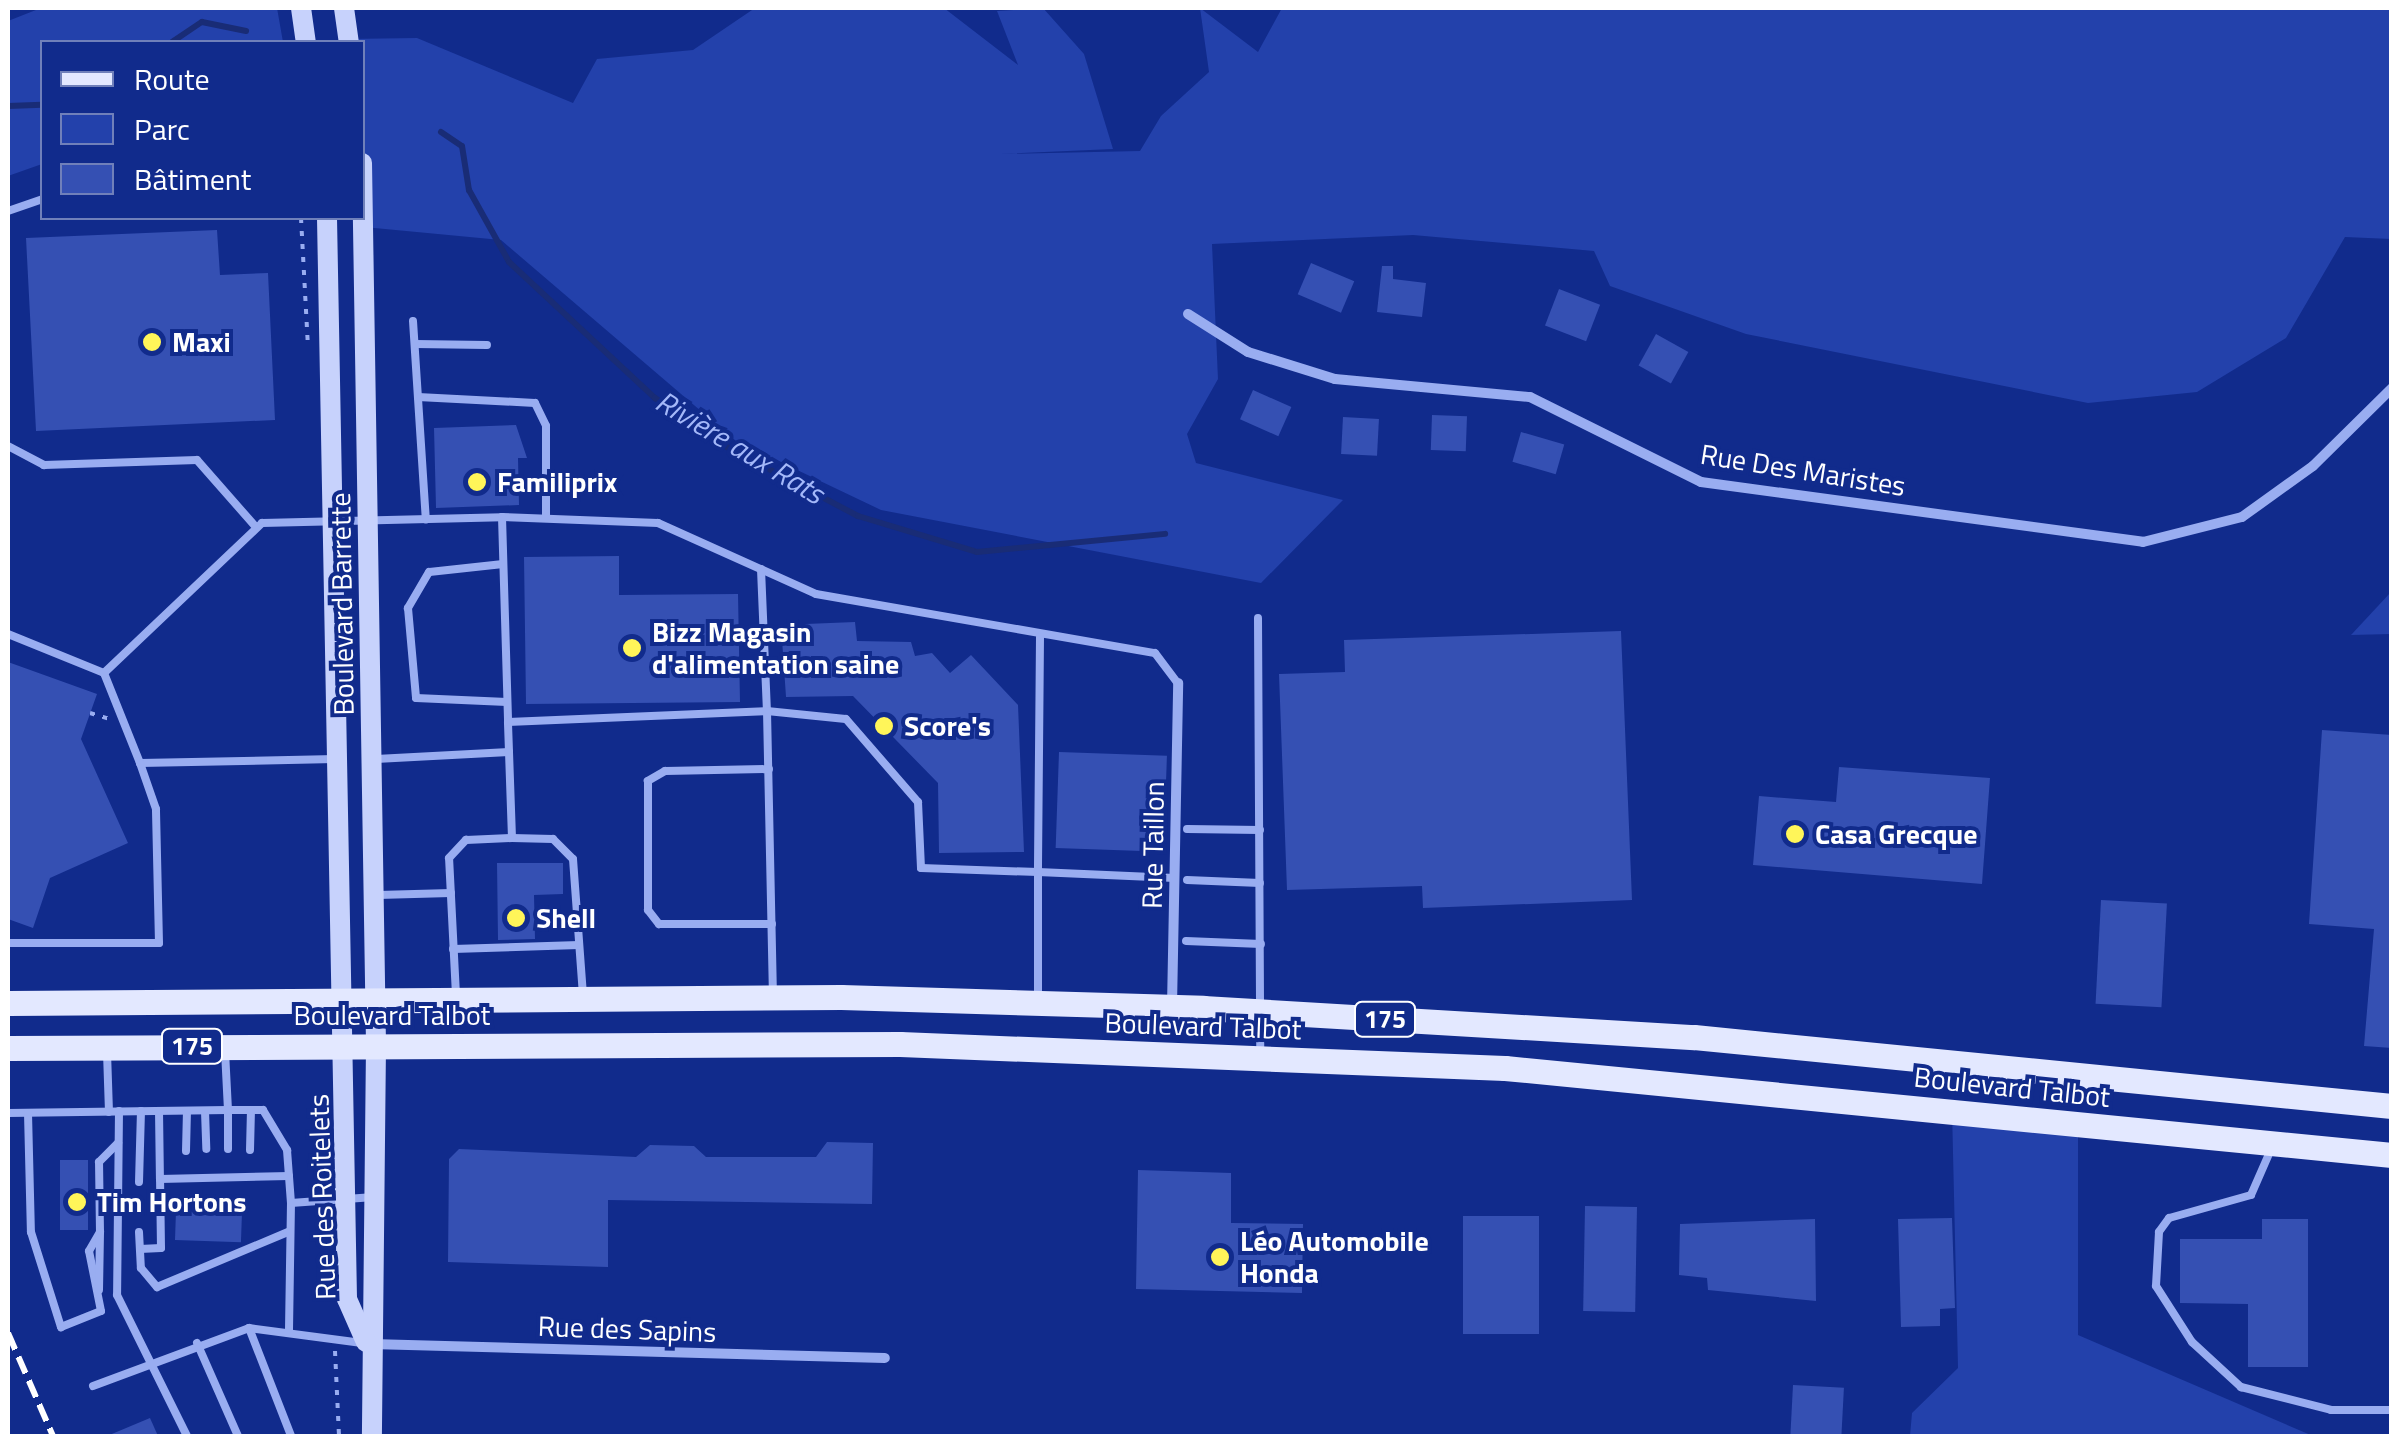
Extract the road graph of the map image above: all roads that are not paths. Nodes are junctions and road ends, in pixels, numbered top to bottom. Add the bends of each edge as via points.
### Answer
1 (301, 8) edge
2 (344, 8) edge
3 (306, 40) edge
4 (349, 40) edge
5 (40, 200) edge
6 (8, 210) edge
7 (327, 220) edge
8 (363, 220) edge
9 (1188, 314) dead end
10 (413, 321) dead end
11 (415, 344) junction
12 (487, 344) dead end
13 (2392, 388) edge
14 (418, 397) junction
15 (8, 446) edge
16 (502, 516) junction
17 (546, 517) junction
18 (426, 520) junction
19 (368, 522) junction
20 (334, 523) junction
21 (255, 526) junction
22 (503, 564) junction
23 (761, 569) junction
24 (1258, 618) dead end
25 (8, 634) edge
26 (1040, 637) junction
27 (104, 673) junction
28 (1178, 683) joint
29 (507, 702) junction
30 (768, 710) junction
31 (508, 722) junction
32 (509, 752) junction
33 (340, 758) junction
34 (371, 759) junction
35 (140, 763) junction
36 (769, 769) junction
37 (1187, 829) dead end
38 (1260, 830) junction
39 (512, 838) junction
40 (1038, 872) junction
41 (1181, 879) junction
42 (1260, 883) junction
43 (451, 893) junction
44 (373, 895) junction
45 (772, 924) junction
46 (1186, 941) dead end
47 (8, 943) edge
48 (1260, 944) junction
49 (579, 945) junction
50 (454, 949) junction
51 (345, 997) junction
52 (375, 997) junction
53 (456, 997) junction
54 (583, 997) junction
55 (774, 997) junction
56 (8, 1003) edge
57 (1038, 1003) junction
58 (1172, 1007) junction
59 (1263, 1012) junction
60 (376, 1045) junction
61 (225, 1046) junction
62 (345, 1046) junction
63 (8, 1048) edge
64 (107, 1048) junction
65 (1259, 1058) junction
66 (2392, 1106) edge
67 (205, 1110) junction
68 (228, 1110) junction
69 (250, 1110) junction
70 (141, 1111) junction
71 (159, 1111) junction
72 (187, 1111) junction
73 (108, 1112) junction
74 (119, 1112) junction
75 (8, 1113) edge
76 (28, 1113) junction
77 (118, 1142) junction
78 (2273, 1144) junction
79 (206, 1149) dead end
80 (228, 1150) dead end
81 (250, 1150) dead end
82 (186, 1151) dead end
83 (2392, 1155) edge
84 (228, 1166) dead end
85 (289, 1176) junction
86 (228, 1177) junction
87 (160, 1178) junction
88 (139, 1182) dead end
89 (376, 1197) junction
90 (346, 1198) junction
91 (291, 1203) junction
92 (290, 1231) junction
93 (100, 1232) junction
94 (139, 1232) dead end
95 (140, 1249) junction
96 (99, 1290) junction
97 (249, 1328) junction
98 (289, 1330) junction
99 (197, 1343) junction
100 (367, 1344) junction
101 (885, 1358) dead end
102 (153, 1361) junction
103 (93, 1386) dead end
104 (2392, 1410) edge
105 (186, 1436) edge
106 (238, 1436) edge
107 (292, 1436) edge
108 (372, 1436) edge

1 - 3 main road
2 - 4 main road
5 - 6 lane
7 - 20 main road, Boulevard Barrette
8 - 19 main road, Boulevard Barrette
9 - 13 street, Rue Des Maristes via 1248,352 1335,380 1530,397 1700,482 2143,542 2242,516 2313,466
10 - 11 lane
11 - 12 lane
11 - 14 lane
14 - 17 lane via 535,403 546,426
14 - 18 lane
15 - 21 lane via 44,465 197,460
16 - 17 lane
16 - 18 lane
16 - 22 lane
17 - 23 lane via 658,522
18 - 19 lane
19 - 20 lane
19 - 34 main road, Boulevard Barrette
20 - 21 lane
20 - 33 main road, Boulevard Barrette
21 - 27 lane
22 - 29 lane
22 - 29 lane via 429,572 408,608 416,698
23 - 26 lane via 816,594
23 - 30 lane
24 - 38 lane
25 - 27 lane
26 - 28 lane via 1155,653
26 - 40 lane
27 - 35 lane
28 - 41 street, Rue Taillon
29 - 31 lane
30 - 31 lane
30 - 36 lane
30 - 40 lane via 846,719 912,789 921,868
31 - 32 lane
32 - 34 lane
32 - 39 lane
33 - 35 lane
33 - 51 main road, Boulevard Barrette
34 - 44 main road, Boulevard Barrette
35 - 47 lane via 156,809 159,943
36 - 45 lane
36 - 45 lane via 665,771 648,781 648,910 659,924
37 - 38 lane
38 - 42 lane
39 - 43 lane via 456,846
39 - 49 lane via 553,839 573,859
40 - 41 lane
40 - 57 lane
41 - 42 lane
41 - 58 street, Rue Taillon
42 - 48 lane
43 - 44 lane
43 - 50 lane
44 - 52 main road, Boulevard Barrette
45 - 55 lane
46 - 48 lane
48 - 59 lane
49 - 50 lane
49 - 54 lane
50 - 53 lane
51 - 52 main road, Boulevard Talbot / 175
51 - 56 main road, Boulevard Talbot / 175
51 - 62 main road, Boulevard Barrette
52 - 53 main road, Boulevard Talbot / 175
52 - 60 main road, Boulevard Barrette
53 - 54 main road, Boulevard Talbot / 175
54 - 55 main road, Boulevard Talbot / 175
55 - 57 main road, Boulevard Talbot / 175
57 - 58 main road, Boulevard Talbot / 175
58 - 59 main road, Boulevard Talbot / 175
59 - 65 lane
59 - 66 main road, Boulevard Talbot / 175 via 1694,1037
60 - 62 main road, Boulevard Talbot / 175
60 - 65 main road, Boulevard Talbot / 175 via 900,1044
60 - 89 main road, Rue des Roitelets
61 - 62 main road, Boulevard Talbot / 175
61 - 64 main road, Boulevard Talbot / 175
61 - 68 lane
62 - 90 main road, Rue des Roitelets
63 - 64 main road, Boulevard Talbot / 175
64 - 73 lane
65 - 78 main road, Boulevard Talbot / 175 via 1505,1068
67 - 68 lane
67 - 72 lane
67 - 79 lane
68 - 69 lane
68 - 80 lane
69 - 81 lane
69 - 85 lane via 263,1110 287,1150
70 - 71 lane
70 - 74 lane
70 - 88 lane
71 - 72 lane
71 - 87 lane
72 - 82 lane
73 - 74 lane
73 - 76 lane
74 - 77 lane
75 - 76 lane
76 - 96 lane via 31,1232 61,1328 100,1312
77 - 93 lane via 99,1162
77 - 102 lane via 117,1295
78 - 83 main road, Boulevard Talbot / 175
78 - 104 lane via 2251,1195 2169,1218 2159,1232 2156,1286 2192,1342 2241,1387 2331,1410
84 - 86 lane
85 - 86 lane
85 - 91 lane
86 - 87 lane
87 - 95 lane via 161,1248
89 - 90 lane
89 - 100 main road, Rue des Roitelets
90 - 91 lane
90 - 100 main road, Rue des Roitelets via 347,1300
91 - 92 lane
92 - 95 lane via 156,1286
92 - 98 lane
93 - 96 lane
93 - 96 lane via 89,1251
94 - 95 lane
97 - 98 lane
97 - 99 lane
97 - 107 lane
98 - 100 lane
99 - 102 lane
99 - 106 lane
100 - 101 street, Rue des Sapins
100 - 108 main road, Rue des Roitelets
102 - 103 lane
102 - 105 lane

